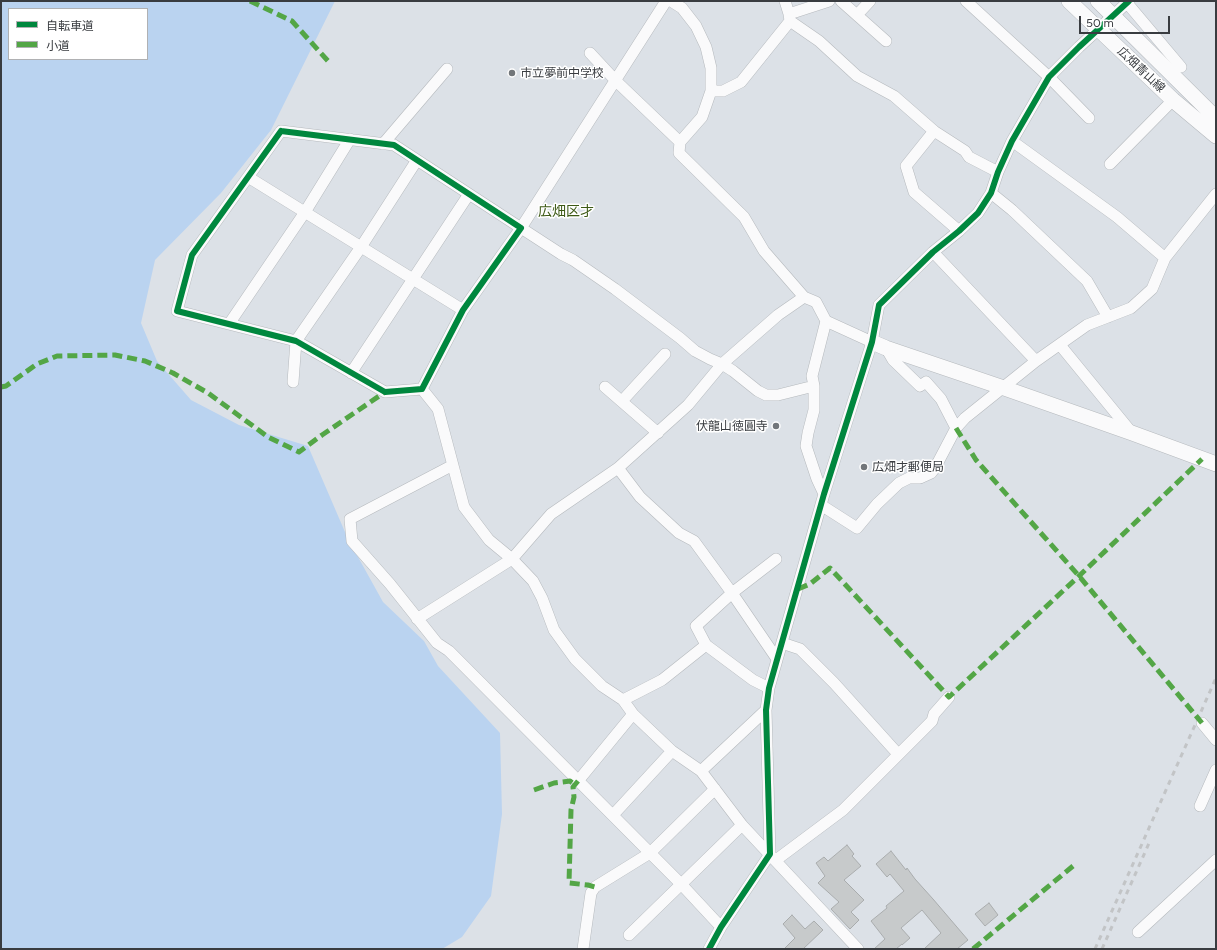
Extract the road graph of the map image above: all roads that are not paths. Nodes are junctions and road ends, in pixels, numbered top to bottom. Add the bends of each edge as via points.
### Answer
1 (666, 1) edge
2 (671, 1) edge
3 (785, 1) edge
4 (829, 1) edge
5 (841, 1) edge
6 (870, 1) edge
7 (966, 1) edge
8 (1069, 1) edge
9 (1098, 1) edge
10 (1108, 1) edge
11 (1128, 2) edge
12 (857, 15) junction
13 (790, 17) junction
14 (1103, 25) junction
15 (886, 41) dead end
16 (590, 54) dead end
17 (1181, 67) dead end
18 (447, 69) dead end
19 (1049, 77) junction
20 (616, 81) junction
21 (711, 91) junction
22 (1173, 100) junction
23 (1089, 118) dead end
24 (1216, 118) edge
25 (934, 131) junction
26 (1216, 136) edge
27 (350, 139) junction
28 (1012, 141) junction
29 (680, 142) junction
30 (383, 144) junction
31 (417, 160) junction
32 (1110, 164) dead end
33 (998, 172) junction
34 (248, 177) junction
35 (991, 193) junction
36 (469, 194) junction
37 (1216, 194) edge
38 (305, 212) junction
39 (521, 228) junction
40 (959, 231) junction
41 (361, 247) junction
42 (933, 252) junction
43 (1165, 258) junction
44 (413, 279) junction
45 (804, 297) junction
46 (463, 310) junction
47 (1108, 318) junction
48 (826, 321) junction
49 (229, 324) junction
50 (296, 340) junction
51 (872, 342) junction
52 (1060, 345) junction
53 (886, 348) junction
54 (664, 354) dead end
55 (1036, 361) junction
56 (722, 364) junction
57 (351, 373) junction
58 (293, 382) dead end
59 (814, 386) junction
60 (605, 387) dead end
61 (1004, 388) junction
62 (422, 389) junction
63 (622, 401) junction
64 (956, 428) junction
65 (658, 433) junction
66 (1132, 433) junction
67 (1216, 464) edge
68 (453, 465) junction
69 (618, 468) junction
70 (823, 499) junction
71 (512, 558) junction
72 (776, 559) dead end
73 (732, 593) junction
74 (417, 619) junction
75 (782, 644) junction
76 (706, 645) junction
77 (777, 659) junction
78 (769, 688) junction
79 (949, 697) dead end
80 (623, 700) junction
81 (766, 710) junction
82 (633, 714) junction
83 (1202, 723) dead end
84 (1216, 740) edge
85 (672, 751) junction
86 (898, 754) junction
87 (1216, 770) edge
88 (702, 771) junction
89 (578, 780) junction
90 (715, 790) junction
91 (1200, 806) dead end
92 (613, 815) junction
93 (742, 825) junction
94 (650, 853) junction
95 (773, 857) junction
96 (1216, 860) edge
97 (682, 885) junction
98 (721, 927) junction
99 (1138, 932) dead end
100 (628, 935) dead end
101 (583, 949) edge
102 (709, 949) edge
103 (858, 949) edge

1 - 20 street
2 - 21 street via 682,8 696,26 706,47 711,68
3 - 13 street
4 - 13 street
5 - 12 street
6 - 12 street
7 - 19 street
8 - 14 main road, 広畑青山線
9 - 24 main road, 広畑青山線
10 - 14 street
11 - 14 street
11 - 17 street
12 - 15 street
13 - 21 street via 741,82 723,91
13 - 25 street via 857,76 894,96
14 - 19 street
14 - 22 main road, 広畑青山線
16 - 20 street
18 - 30 street
19 - 23 street
19 - 28 street
20 - 29 street
20 - 39 street
21 - 29 street via 702,117
22 - 26 main road, 広畑青山線
22 - 32 street
25 - 33 street via 965,151 969,157
25 - 40 street via 906,166 914,192
27 - 30 street
27 - 34 street via 280,131
27 - 38 street
28 - 33 street
28 - 43 street via 1117,217
29 - 45 street via 679,153 744,217 764,251
30 - 31 street via 394,145
31 - 36 street
31 - 41 street
33 - 35 street
34 - 38 street
34 - 49 street via 192,255 177,311
35 - 40 street via 978,213
35 - 47 street via 1086,281
36 - 39 street
36 - 44 street
37 - 43 street
38 - 41 street
38 - 49 street
39 - 46 street
39 - 56 street via 615,289 695,351
40 - 42 street
41 - 44 street
41 - 50 street
42 - 51 street via 878,305
42 - 55 street
43 - 47 street via 1152,289 1131,308
44 - 46 street
44 - 57 street
45 - 48 street via 816,302
45 - 56 street via 778,314
46 - 62 street
47 - 52 street via 1088,325
48 - 51 street
48 - 59 street via 812,376
49 - 50 street
50 - 57 street
50 - 58 street
51 - 53 main road
51 - 70 street
52 - 55 street
52 - 66 street
53 - 61 main road
53 - 64 street via 893,360 920,386 926,382 941,399
54 - 63 street
55 - 61 street
56 - 59 street via 766,395 778,395
56 - 65 street via 688,405
57 - 62 street via 385,392
59 - 70 street via 814,410 806,446
60 - 63 street
61 - 64 street
61 - 66 main road
62 - 68 street via 438,409
63 - 65 street
64 - 70 street via 931,473 899,483 876,504 857,528
65 - 69 street
66 - 67 main road
68 - 71 street via 464,507 489,540
68 - 74 street via 350,519 352,541
69 - 71 street via 551,514
69 - 73 street via 640,497 679,533 694,541
70 - 75 street
71 - 74 street
71 - 80 street via 533,581 554,630 575,659 602,686
72 - 73 street
73 - 76 street via 696,626
73 - 77 street
74 - 89 street via 437,644 449,651
75 - 77 street
75 - 86 street via 800,649
76 - 78 street via 753,680
76 - 80 street via 662,680
77 - 78 street
78 - 81 street
79 - 86 street via 934,714 932,721
80 - 82 street
81 - 88 street
81 - 95 street
82 - 85 street
82 - 89 street
83 - 84 street
85 - 88 street
85 - 92 street
86 - 95 street via 843,810
87 - 91 street
88 - 90 street
89 - 92 street
90 - 93 street
90 - 94 street
92 - 94 street
93 - 95 street
93 - 97 street
94 - 97 street
94 - 101 street via 595,887 591,893
95 - 98 street
95 - 103 street
96 - 99 street
97 - 98 street
97 - 100 street
98 - 102 street

